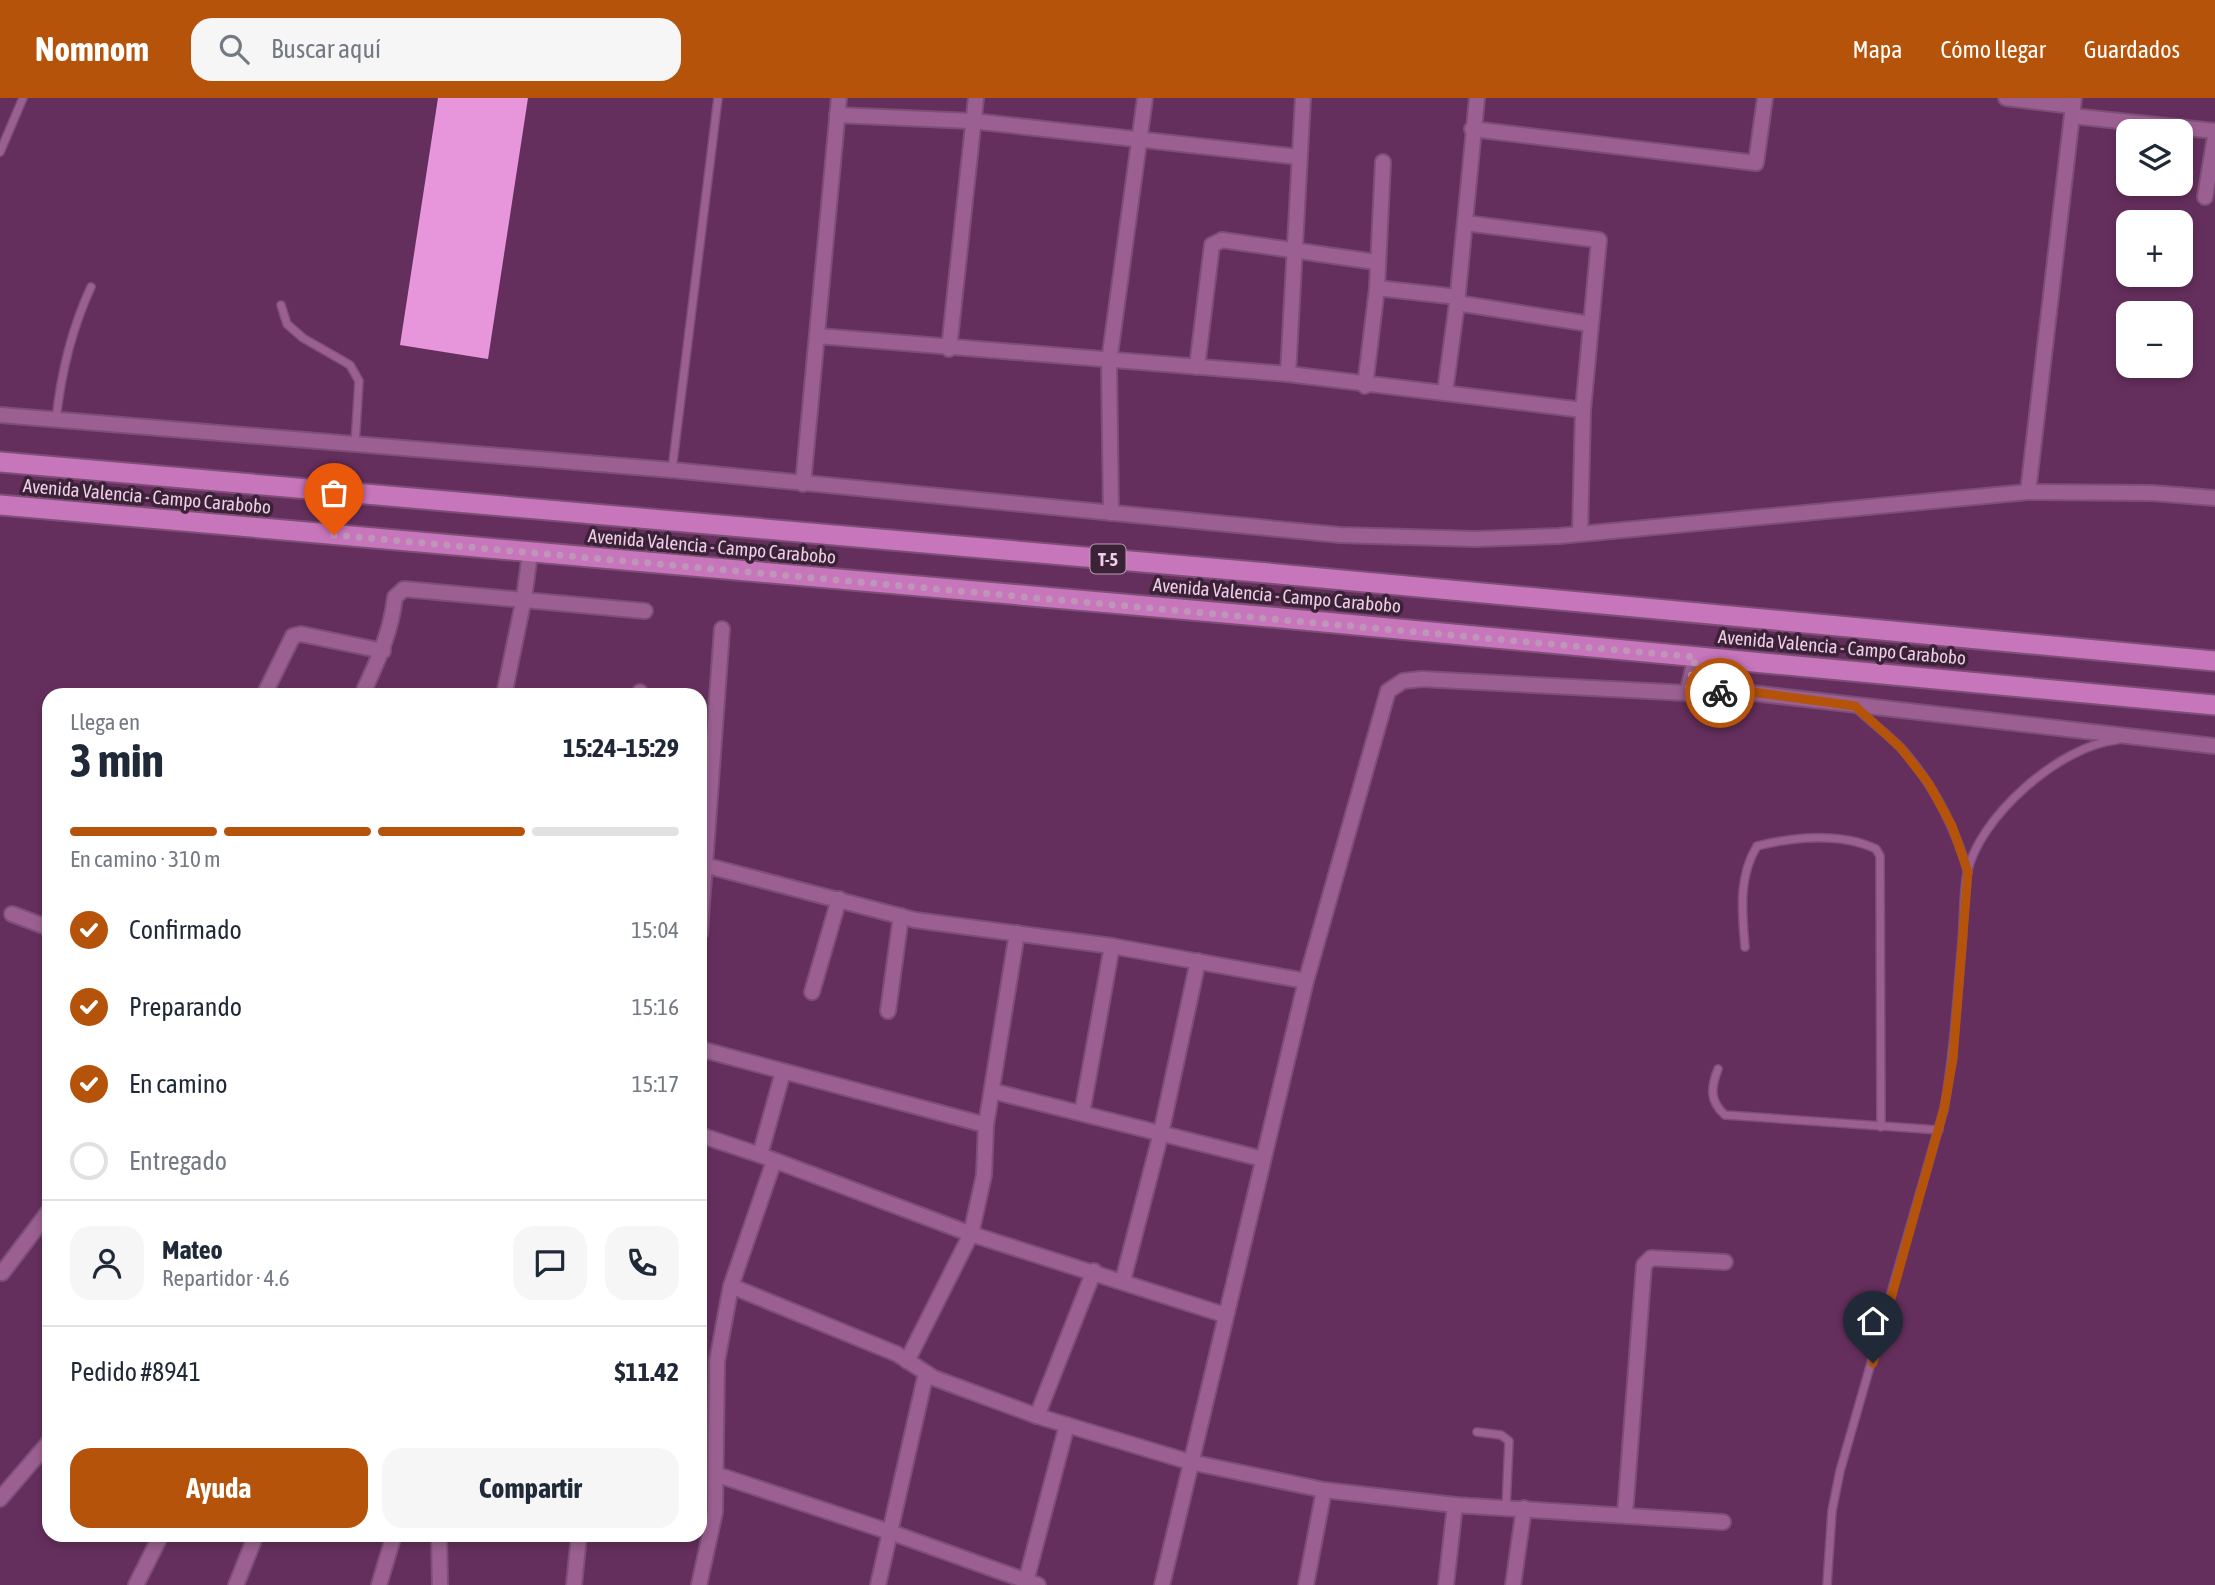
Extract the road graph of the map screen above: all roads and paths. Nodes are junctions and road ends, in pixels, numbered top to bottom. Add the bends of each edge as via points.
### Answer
1 (23, 98) edge
2 (718, 98) edge
3 (839, 98) edge
4 (976, 98) edge
5 (1144, 98) edge
6 (1303, 98) edge
7 (1477, 98) edge
8 (1765, 98) edge
9 (2006, 98) edge
10 (2073, 107) edge
11 (837, 115) junction
12 (2120, 119) edge
13 (972, 121) junction
14 (1472, 129) junction
15 (2193, 130) edge
16 (2215, 131) edge
17 (2215, 137) edge
18 (1137, 139) junction
19 (0, 152) edge
20 (1300, 157) junction
21 (1383, 162) dead end
22 (2205, 197) dead end
23 (1465, 223) junction
24 (1295, 252) junction
25 (1377, 262) junction
26 (91, 287) dead end
27 (1377, 288) junction
28 (1458, 300) junction
29 (281, 305) dead end
30 (1590, 324) junction
31 (818, 336) junction
32 (949, 349) junction
33 (1109, 362) junction
34 (1197, 367) junction
35 (1288, 374) junction
36 (1365, 386) junction
37 (1445, 392) junction
38 (1583, 410) junction
39 (0, 415) edge
40 (56, 421) junction
41 (355, 445) junction
42 (0, 462) edge
43 (672, 470) junction
44 (803, 484) junction
45 (2028, 492) junction
46 (2215, 498) edge
47 (0, 505) edge
48 (1111, 513) junction
49 (1580, 534) junction
50 (530, 552) junction
51 (524, 598) junction
52 (645, 611) dead end
53 (722, 629) dead end
54 (383, 651) junction
55 (1696, 657) junction
56 (2215, 661) edge
57 (267, 688) edge
58 (365, 688) edge
59 (505, 688) edge
60 (1687, 693) junction
61 (2215, 705) edge
62 (1855, 706) junction
63 (2138, 738) junction
64 (2215, 746) edge
65 (707, 825) edge
66 (707, 865) edge
67 (1968, 872) junction
68 (839, 899) junction
69 (12, 914) dead end
70 (901, 916) junction
71 (42, 925) edge
72 (1017, 933) junction
73 (1112, 946) junction
74 (1745, 947) dead end
75 (1198, 961) junction
76 (1306, 981) junction
77 (812, 992) dead end
78 (888, 1010) dead end
79 (707, 1051) edge
80 (1718, 1069) dead end
81 (783, 1072) junction
82 (992, 1091) junction
83 (1082, 1113) junction
84 (986, 1125) junction
85 (1881, 1127) junction
86 (1939, 1130) junction
87 (1161, 1133) junction
88 (707, 1137) edge
89 (767, 1158) junction
90 (1263, 1159) junction
91 (42, 1221) edge
92 (971, 1234) junction
93 (1725, 1262) dead end
94 (1094, 1271) junction
95 (2, 1273) edge
96 (1123, 1280) junction
97 (730, 1286) junction
98 (1225, 1315) junction
99 (907, 1361) junction
100 (926, 1373) junction
101 (1037, 1416) junction
102 (1067, 1425) junction
103 (1477, 1432) dead end
104 (42, 1450) edge
105 (1190, 1462) junction
106 (718, 1475) junction
107 (1324, 1490) junction
108 (0, 1499) edge
109 (1455, 1505) junction
110 (1506, 1508) junction
111 (1524, 1508) junction
112 (1625, 1514) junction
113 (1723, 1521) dead end
114 (890, 1532) junction
115 (157, 1542) edge
116 (253, 1542) edge
117 (392, 1542) edge
118 (439, 1542) edge
119 (578, 1542) edge
120 (1029, 1584) edge
121 (136, 1585) edge
122 (236, 1585) edge
123 (379, 1585) edge
124 (440, 1585) edge
125 (574, 1585) edge
126 (699, 1585) edge
127 (878, 1585) edge
128 (1162, 1585) edge
129 (1306, 1585) edge
130 (1446, 1585) edge
131 (1513, 1585) edge
132 (1827, 1585) edge

1 - 19 lane
2 - 43 lane
3 - 11 street
4 - 13 street
5 - 18 street
6 - 20 street
7 - 14 street
8 - 14 street via 1756,163
9 - 10 street
10 - 12 street
10 - 45 street
11 - 13 street
11 - 31 street
13 - 18 street
13 - 32 street
14 - 23 street
15 - 16 street
17 - 22 street
18 - 20 street
18 - 33 street
20 - 24 street
21 - 25 street
23 - 28 street
23 - 30 street via 1599,240
24 - 25 street
24 - 34 street via 1222,240 1212,245
24 - 35 street
25 - 27 street
26 - 40 lane via 74,324
27 - 28 street
27 - 36 street
28 - 30 street
28 - 37 street
29 - 41 lane via 287,324 350,365 359,381
30 - 38 street
31 - 32 street
31 - 44 street
32 - 33 street
33 - 34 street
33 - 48 street
34 - 35 street
35 - 36 street
36 - 37 street
37 - 38 street
38 - 49 street
39 - 40 street
40 - 41 street
41 - 43 street
42 - 56 highway, Avenida Valencia - Campo Carabobo / T-5
43 - 44 street
44 - 48 street
45 - 46 street
45 - 49 street
47 - 50 highway, Avenida Valencia - Campo Carabobo / T-5
48 - 49 street via 1340,535 1475,539
50 - 51 street
50 - 55 highway, Avenida Valencia - Campo Carabobo / T-5
51 - 52 street
51 - 54 street via 404,589 395,597
51 - 59 street
53 - 65 street
54 - 57 street via 293,636
54 - 58 street
55 - 60 street
55 - 61 highway, Avenida Valencia - Campo Carabobo / T-5
60 - 62 street via 1752,692
60 - 76 street via 1422,680 1404,681 1388,691
62 - 63 street
62 - 67 lane via 1900,747 1929,784 1952,826
63 - 64 street
63 - 67 lane via 2105,741 2039,776 1990,829
66 - 68 street
67 - 86 lane via 1953,1059
68 - 70 street
68 - 77 street
69 - 71 street
70 - 72 street
70 - 78 street
72 - 73 street
72 - 82 street
73 - 75 street
73 - 83 street
74 - 85 lane via 1741,900 1748,861 1757,846 1789,838 1836,840 1876,849 1880,856
75 - 76 street
75 - 87 street
76 - 90 street
79 - 81 street
80 - 85 lane via 1711,1086 1716,1106 1725,1115
81 - 84 street
81 - 89 street
82 - 83 street
82 - 84 street
83 - 87 street
84 - 92 street via 984,1175
85 - 86 lane
86 - 132 lane via 1840,1471
87 - 90 street
87 - 96 street
88 - 89 street
89 - 92 street
89 - 97 street
90 - 98 street
91 - 95 street
92 - 94 street
92 - 99 street
93 - 112 street via 1651,1258 1644,1265
94 - 96 street
94 - 101 street
96 - 98 street
97 - 99 street
97 - 106 street via 717,1361
98 - 105 street
99 - 100 street
100 - 101 street
100 - 114 street
101 - 102 street
102 - 105 street
102 - 120 street
103 - 110 lane via 1502,1435 1509,1441
104 - 108 street
105 - 107 street
105 - 128 street
106 - 114 street
106 - 126 street
107 - 109 street
107 - 129 street
109 - 110 street
109 - 130 street
110 - 111 street
111 - 112 street
111 - 131 street
112 - 113 street
114 - 120 street
114 - 127 street
115 - 121 street
116 - 122 street
117 - 123 street
118 - 124 street
119 - 125 street

